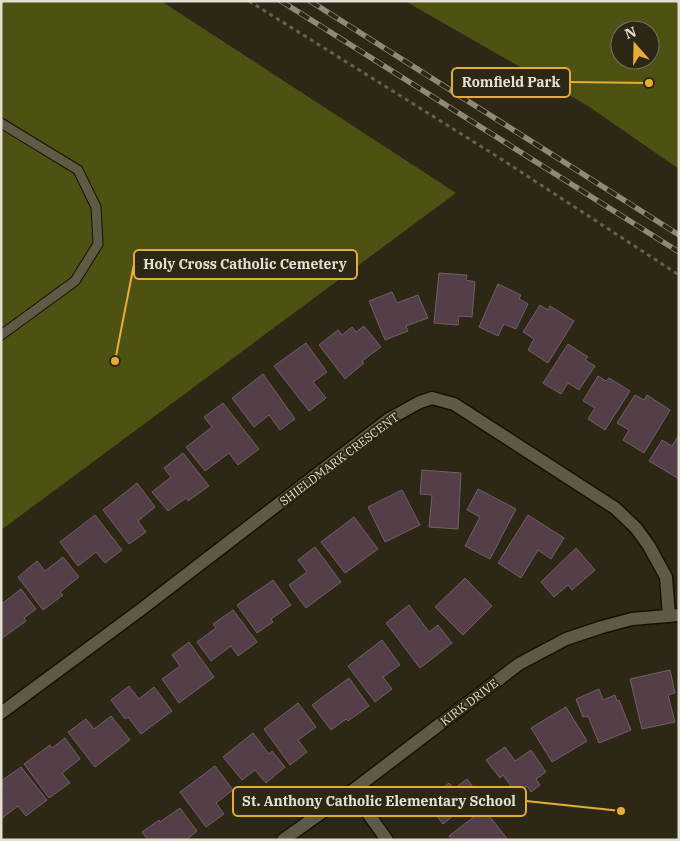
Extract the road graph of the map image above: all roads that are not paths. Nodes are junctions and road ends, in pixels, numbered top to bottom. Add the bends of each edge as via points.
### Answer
1 (1, 123) edge
2 (1, 335) edge
3 (674, 616) edge
4 (1, 713) edge
5 (352, 791) junction
6 (283, 840) edge
7 (386, 840) edge

1 - 2 lane via 78,170 96,208 98,244 75,281
3 - 4 street, SHIELDMARK CRESCENT via 666,577 636,528 615,508 454,404 432,398 389,419
3 - 5 street, KIRK DRIVE via 632,619 602,626 566,639 519,664
5 - 6 street, KIRK DRIVE
5 - 7 street

